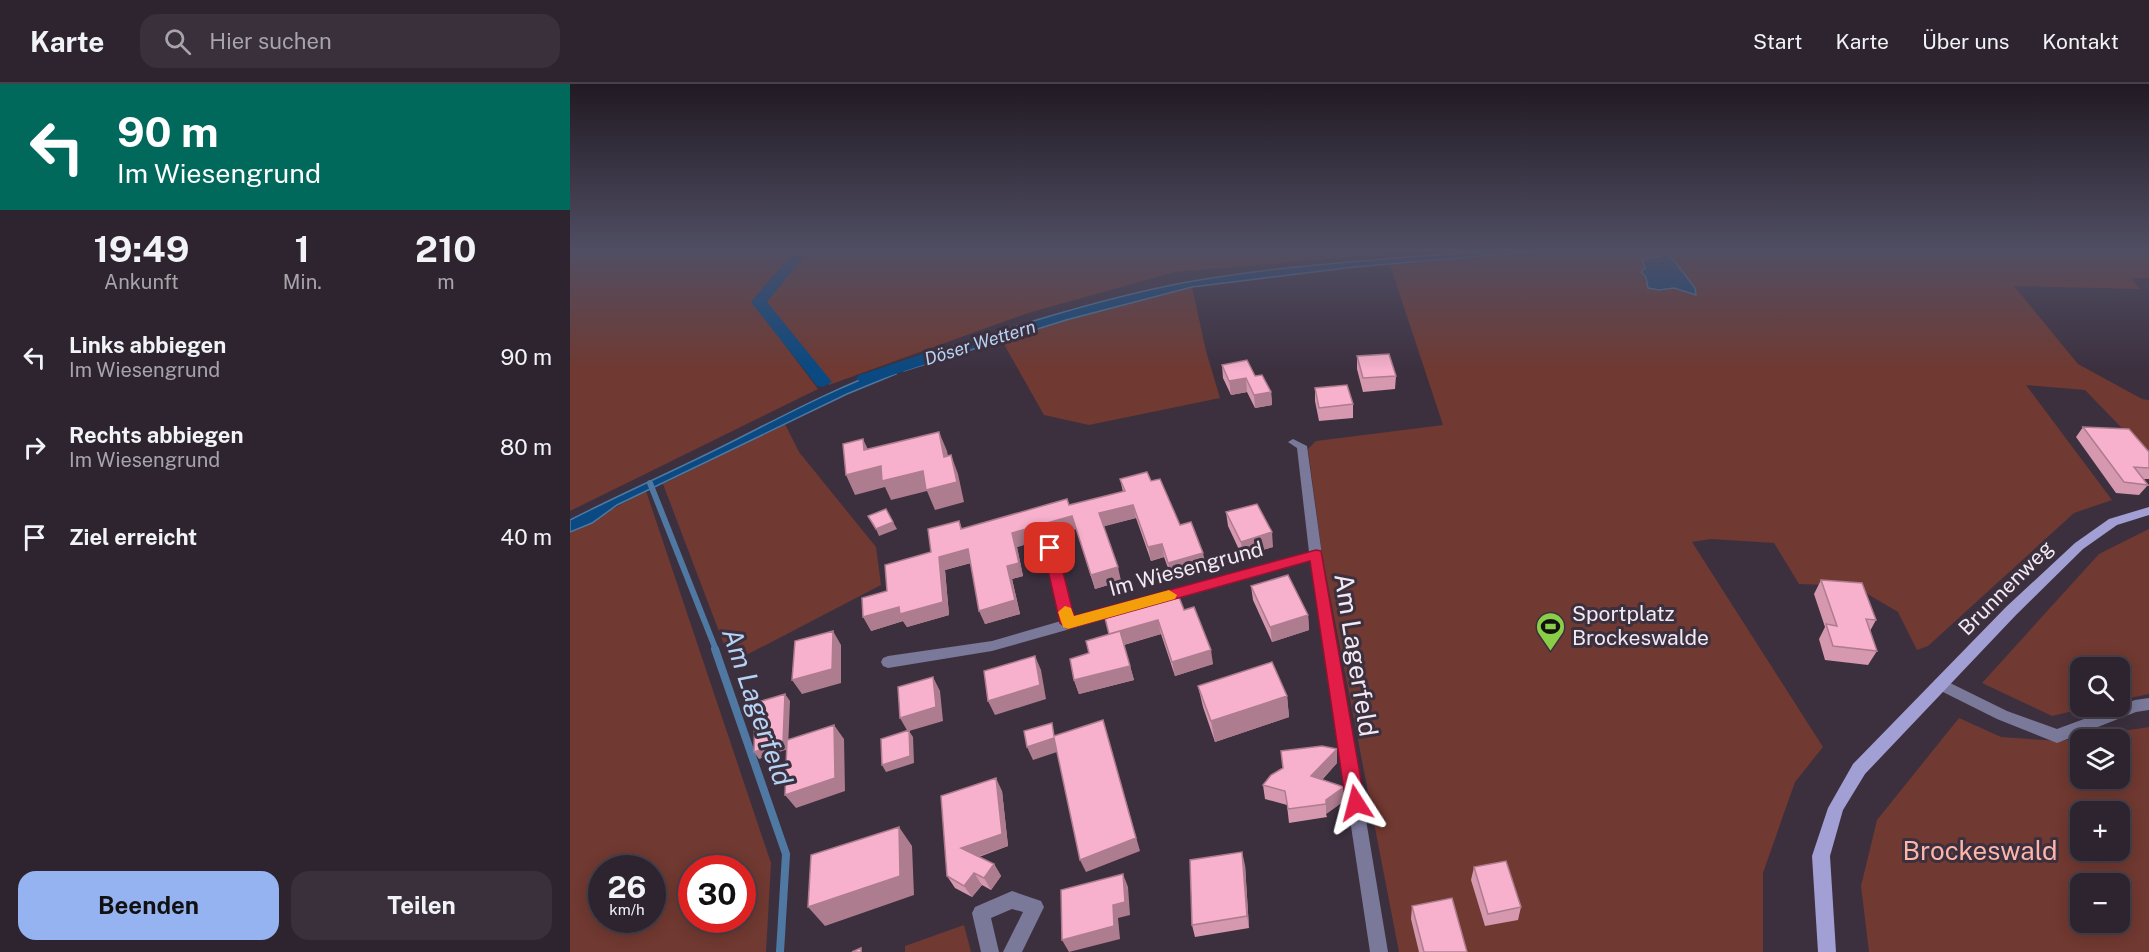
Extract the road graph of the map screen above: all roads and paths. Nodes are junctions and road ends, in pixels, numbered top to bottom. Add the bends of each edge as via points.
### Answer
1 (1293, 442) dead end
2 (2149, 511) edge
3 (1050, 548) dead end
4 (1316, 555) junction
5 (1068, 623) junction
6 (888, 662) dead end
7 (1940, 684) junction
8 (2149, 704) edge
9 (990, 952) edge
10 (1012, 952) edge
11 (1378, 952) edge
12 (1827, 952) edge

1 - 4 street, Am Lagerfeld via 1302,446
2 - 7 street, Brunnenweg via 2113,522 2079,546
3 - 5 street
4 - 5 street, Im Wiesengrund
4 - 11 street, Am Lagerfeld
5 - 6 street, Im Wiesengrund via 992,646
7 - 8 street via 2002,715 2057,736
7 - 12 street, Brunnenweg via 1859,769 1836,808 1821,856
9 - 10 street via 981,913 1012,900 1035,907

